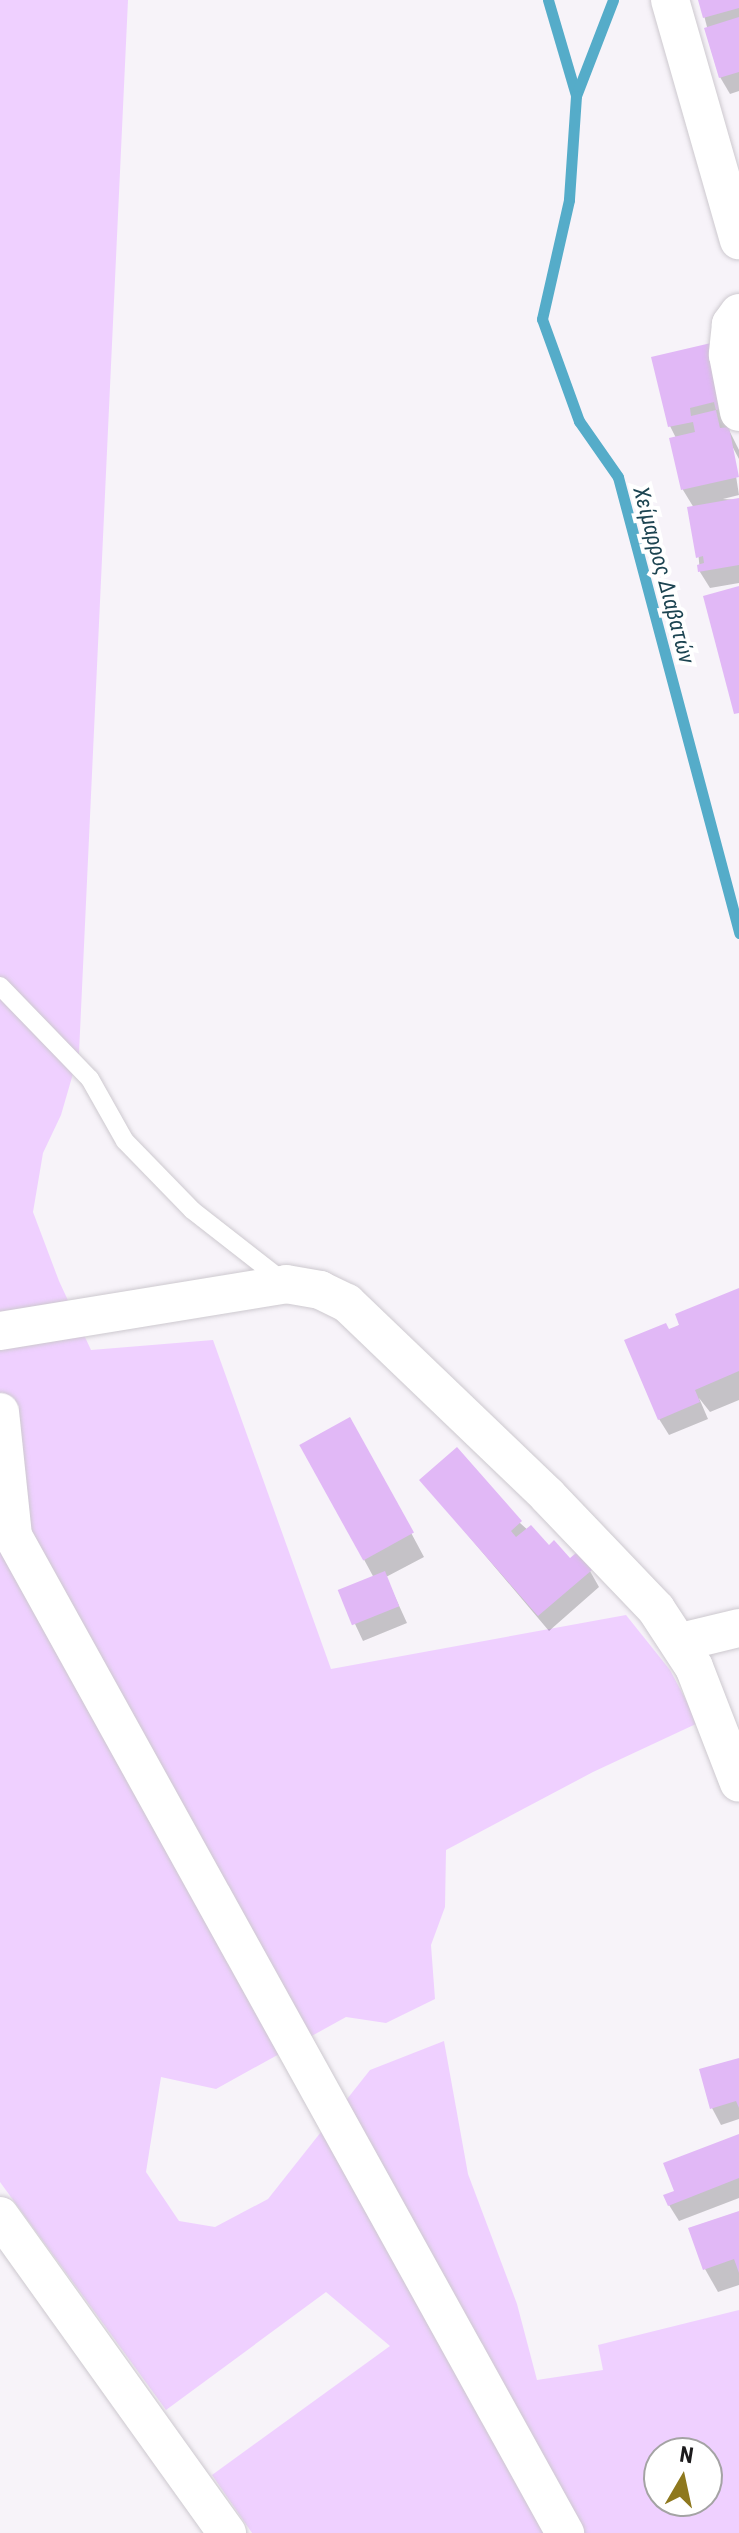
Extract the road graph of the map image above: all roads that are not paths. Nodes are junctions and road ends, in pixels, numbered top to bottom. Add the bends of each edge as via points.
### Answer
1 (670, 0) edge
2 (739, 240) edge
3 (729, 303) edge
4 (739, 412) edge
5 (0, 986) edge
6 (286, 1284) junction
7 (0, 1331) edge
8 (0, 1412) edge
9 (739, 1628) edge
10 (681, 1642) junction
11 (739, 1783) edge
12 (0, 2216) edge
13 (227, 2533) edge
14 (565, 2533) edge

1 - 2 street
3 - 4 street via 728,355
5 - 6 lane via 90,1079 125,1141 192,1210
6 - 7 street
6 - 10 street via 320,1290 347,1303 578,1526
8 - 14 street via 13,1536
9 - 10 street
10 - 11 street
12 - 13 street

